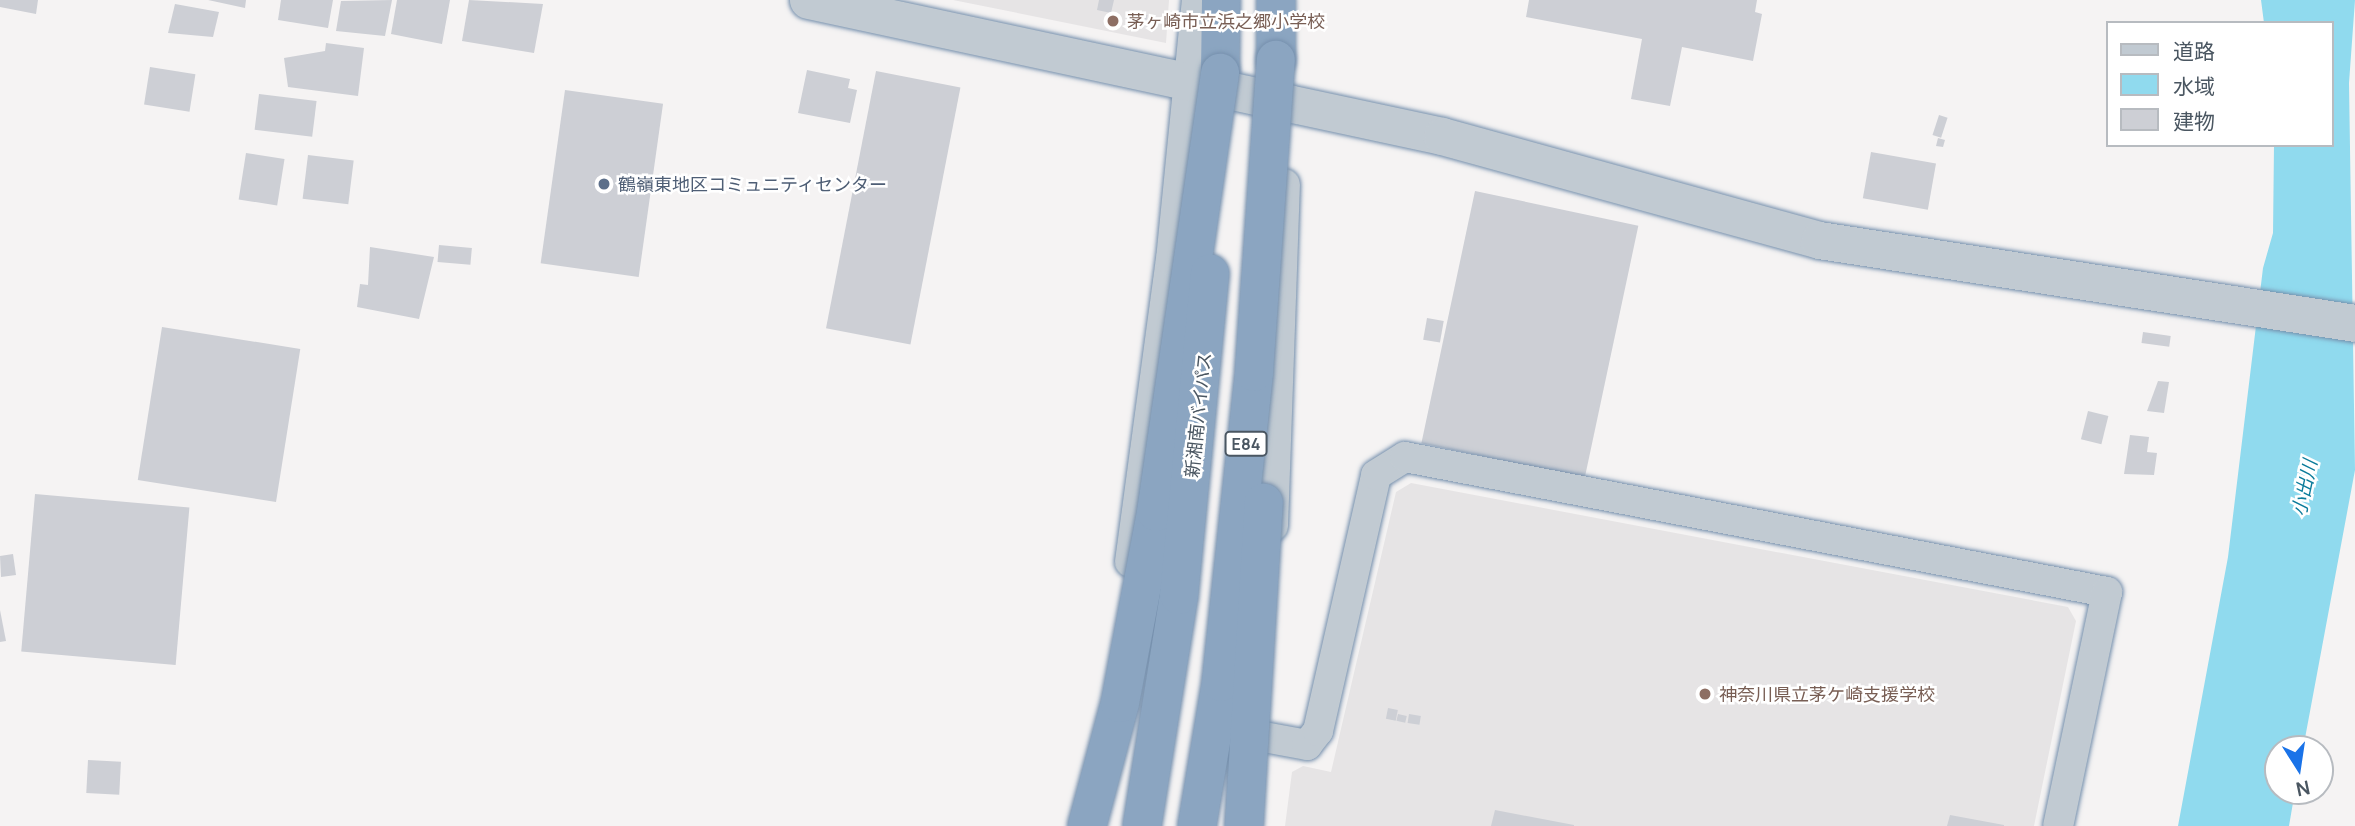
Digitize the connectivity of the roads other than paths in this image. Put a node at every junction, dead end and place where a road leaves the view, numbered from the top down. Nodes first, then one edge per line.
1 (808, 0) edge
2 (1197, 0) edge
3 (1221, 0) edge
4 (1276, 0) edge
5 (1289, 0) edge
6 (1276, 60) junction
7 (1206, 76) junction
8 (1288, 100) junction
9 (2355, 323) edge
10 (1264, 737) junction
11 (1076, 826) edge
12 (1087, 826) edge
13 (1142, 826) edge
14 (1197, 826) edge
15 (1247, 826) edge
16 (2058, 826) edge

1 - 7 street
2 - 7 street
3 - 7 highway, 新湘南バイパス
4 - 6 highway, E84
5 - 8 street
6 - 14 highway, E84, bridge
6 - 15 highway, E84, bridge
7 - 8 street
7 - 11 street
7 - 12 highway, bridge
7 - 13 highway, 新湘南バイパス, bridge
8 - 9 street
8 - 10 street
10 - 15 street
10 - 16 street

